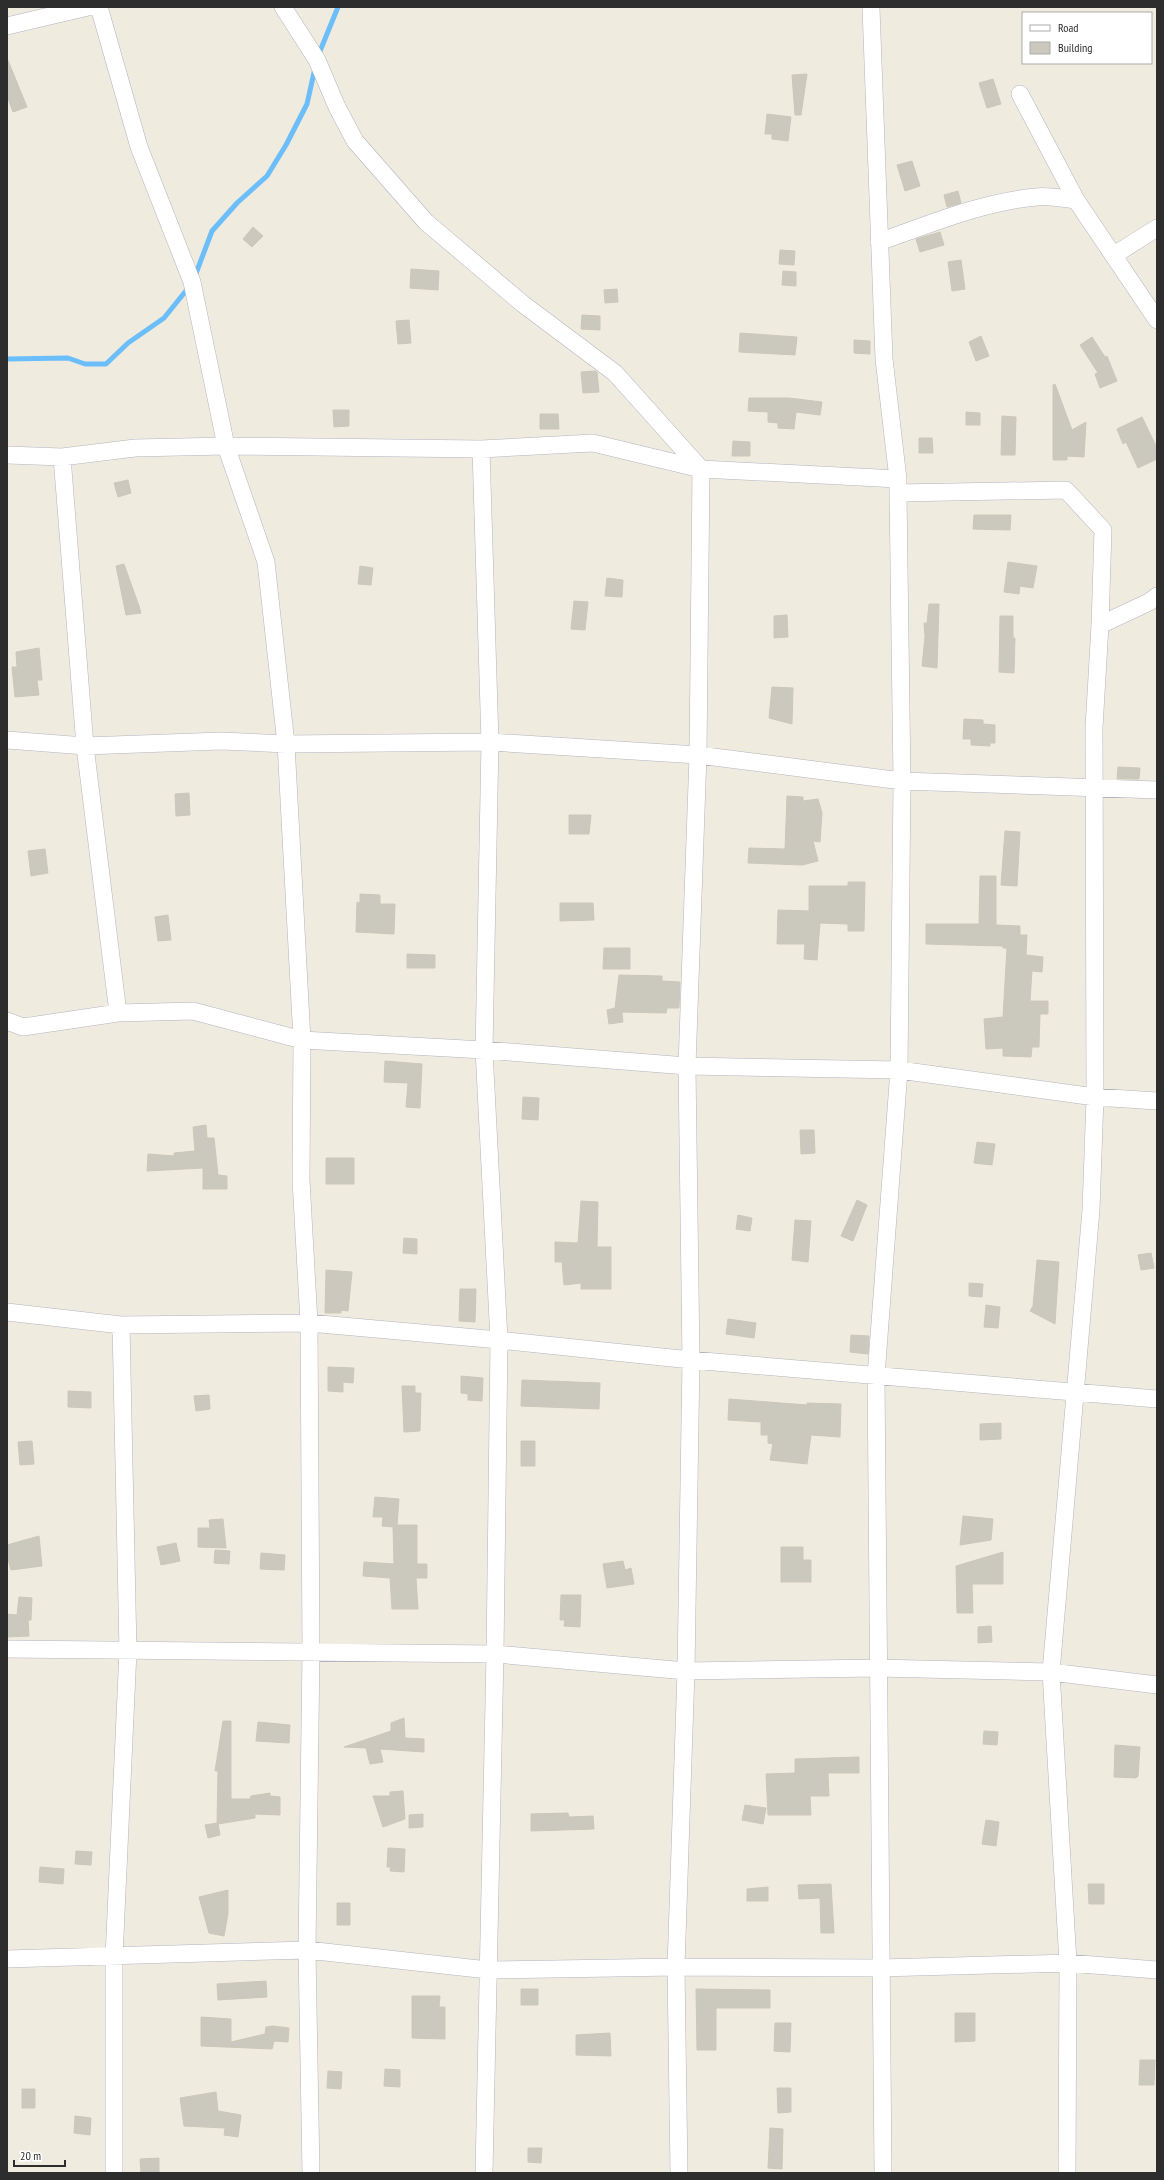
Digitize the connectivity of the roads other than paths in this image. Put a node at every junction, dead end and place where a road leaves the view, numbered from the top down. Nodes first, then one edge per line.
1 (88, 7) edge
2 (99, 7) edge
3 (283, 7) edge
4 (871, 8) dead end
5 (7, 26) edge
6 (1020, 94) dead end
7 (1076, 200) junction
8 (1157, 228) edge
9 (879, 242) junction
10 (1114, 254) junction
11 (1157, 320) edge
12 (226, 446) junction
13 (481, 449) junction
14 (7, 455) edge
15 (62, 458) junction
16 (701, 469) junction
17 (898, 486) junction
18 (1157, 596) edge
19 (1100, 625) junction
20 (7, 740) edge
21 (490, 742) junction
22 (286, 744) junction
23 (84, 746) junction
24 (698, 755) junction
25 (902, 781) junction
26 (1094, 788) junction
27 (1157, 790) edge
28 (118, 1013) junction
29 (7, 1021) edge
30 (302, 1040) junction
31 (484, 1050) junction
32 (686, 1066) junction
33 (899, 1070) junction
34 (1095, 1097) junction
35 (1157, 1101) edge
36 (7, 1312) edge
37 (309, 1323) junction
38 (121, 1325) junction
39 (499, 1340) junction
40 (691, 1360) junction
41 (876, 1376) junction
42 (1074, 1394) junction
43 (1157, 1399) edge
44 (7, 1649) edge
45 (310, 1650) junction
46 (128, 1651) junction
47 (495, 1654) junction
48 (877, 1668) junction
49 (686, 1671) junction
50 (1051, 1672) junction
51 (1157, 1685) edge
52 (307, 1950) junction
53 (114, 1957) junction
54 (7, 1959) edge
55 (1068, 1963) junction
56 (676, 1967) junction
57 (880, 1968) junction
58 (488, 1970) junction
59 (1157, 1970) edge
60 (114, 2173) edge
61 (311, 2173) edge
62 (484, 2173) edge
63 (679, 2173) edge
64 (883, 2173) edge
65 (1067, 2173) edge

1 - 5 street
2 - 12 street
3 - 16 street
4 - 9 street
6 - 7 street
7 - 9 street
7 - 10 street
8 - 10 street
9 - 17 street
10 - 11 street
12 - 13 street
12 - 15 street
12 - 22 street
13 - 16 street
13 - 21 street
14 - 15 street
15 - 23 street
16 - 17 street
16 - 24 street
17 - 19 street
17 - 25 street
18 - 19 street
19 - 26 street
20 - 23 street
21 - 22 street
21 - 24 street
21 - 31 street
22 - 23 street
22 - 30 street
23 - 28 street
24 - 25 street
24 - 32 street
25 - 26 street
25 - 33 street
26 - 27 street
26 - 34 street
28 - 29 street
28 - 30 street
30 - 31 street
30 - 37 street
31 - 32 street
31 - 39 street
32 - 33 street
32 - 40 street
33 - 34 street
33 - 41 street
34 - 35 street
34 - 42 street
36 - 38 street
37 - 38 street
37 - 39 street
37 - 45 street
38 - 46 street
39 - 40 street
39 - 47 street
40 - 41 street
40 - 49 street
41 - 42 street
41 - 48 street
42 - 43 street
42 - 50 street
44 - 46 street
45 - 46 street
45 - 47 street
45 - 52 street
46 - 53 street
47 - 49 street
47 - 58 street
48 - 49 street
48 - 50 street
48 - 57 street
49 - 56 street
50 - 51 street
50 - 55 street
52 - 53 street
52 - 58 street
52 - 61 street
53 - 54 street
53 - 60 street
55 - 57 street
55 - 59 street
55 - 65 street
56 - 57 street
56 - 58 street
56 - 63 street
57 - 64 street
58 - 62 street

